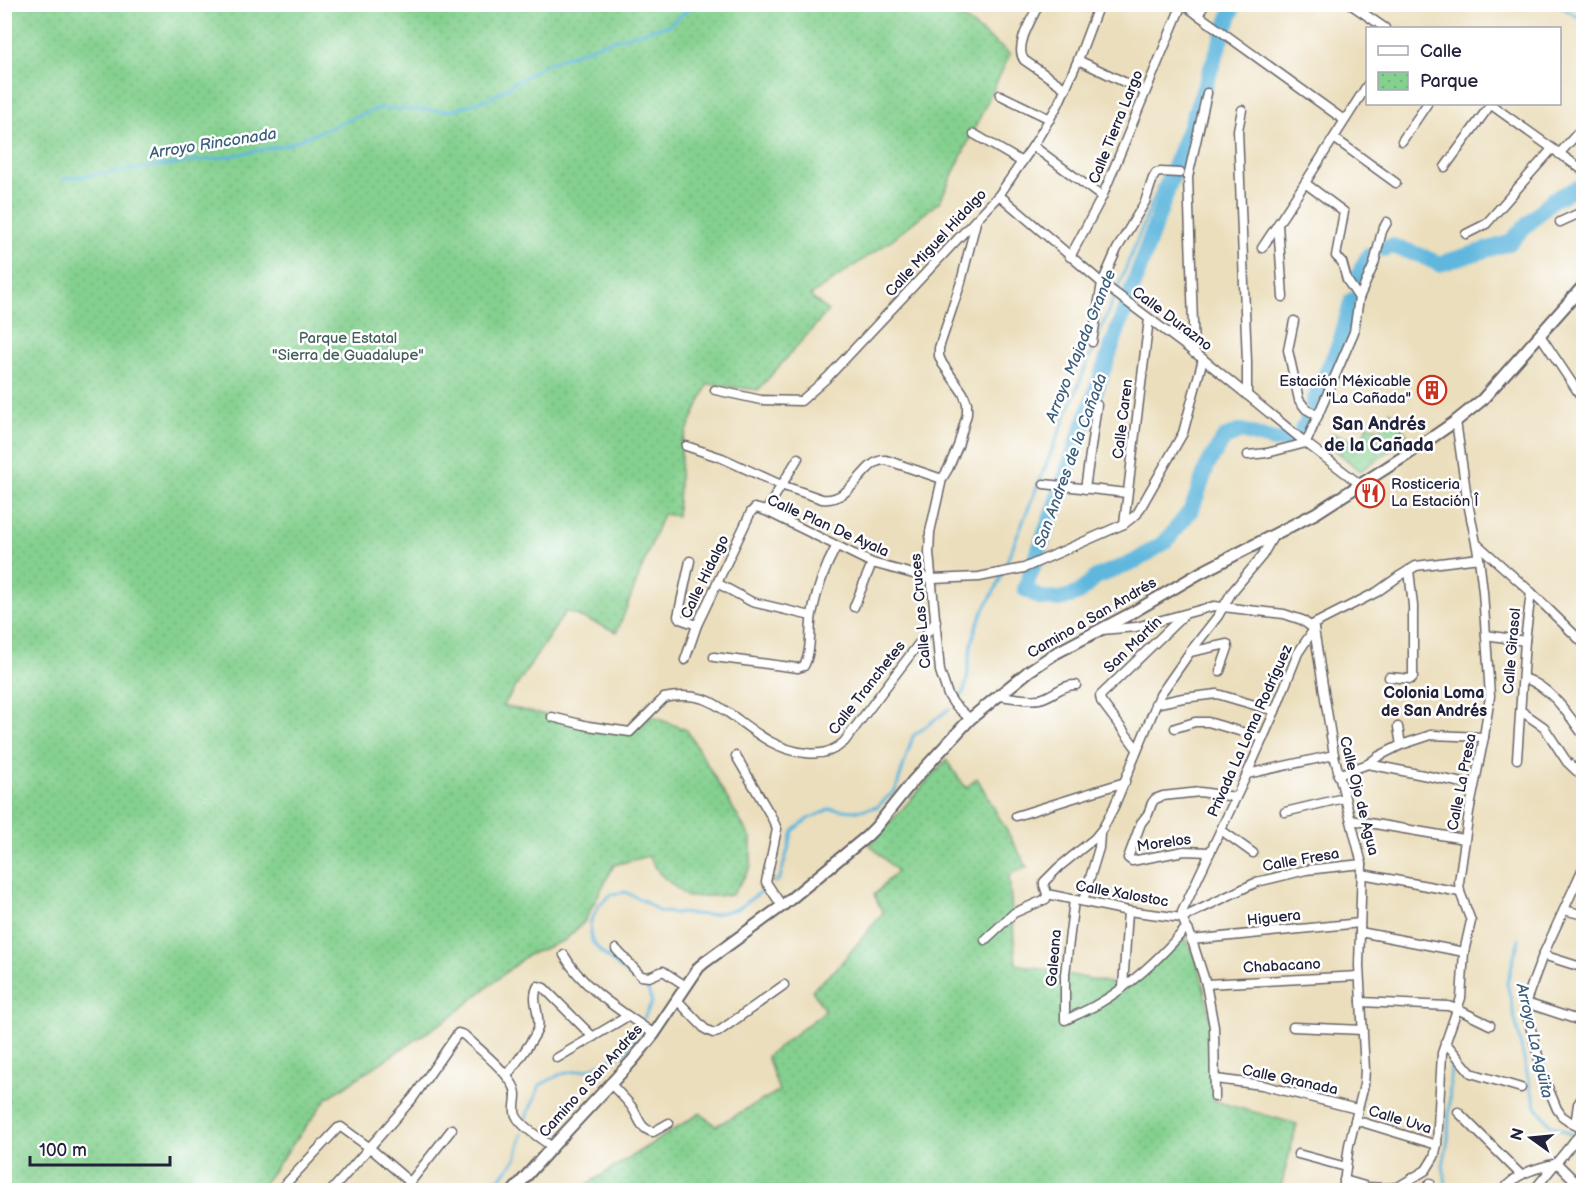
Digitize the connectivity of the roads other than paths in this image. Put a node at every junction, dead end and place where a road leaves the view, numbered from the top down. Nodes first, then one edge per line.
1 (1039, 4) edge
2 (1099, 4) edge
3 (1183, 4) edge
4 (1205, 4) edge
5 (1350, 4) edge
6 (1198, 15) junction
7 (1384, 27) edge
8 (1078, 60) junction
9 (1366, 87) edge
10 (1066, 88) junction
11 (1145, 92) junction
12 (1207, 93) dead end
13 (1000, 95) dead end
14 (1425, 105) edge
15 (1489, 105) edge
16 (1491, 105) edge
17 (1242, 110) dead end
18 (1050, 119) junction
19 (1344, 120) junction
20 (1584, 126) edge
21 (974, 134) dead end
22 (1334, 138) junction
23 (1402, 141) dead end
24 (1033, 146) junction
25 (1556, 152) junction
26 (1022, 162) junction
27 (1445, 167) dead end
28 (1584, 171) edge
29 (1180, 173) dead end
30 (1305, 183) junction
31 (1396, 183) dead end
32 (999, 195) junction
33 (1101, 197) junction
34 (1584, 211) edge
35 (976, 222) junction
36 (1387, 222) dead end
37 (1560, 222) dead end
38 (1278, 224) junction
39 (1466, 234) dead end
40 (1262, 248) dead end
41 (1070, 257) junction
42 (1102, 283) junction
43 (1584, 285) edge
44 (1283, 297) dead end
45 (1359, 298) junction
46 (1149, 319) junction
47 (1294, 321) dead end
48 (1540, 335) junction
49 (1092, 342) dead end
50 (1194, 353) junction
51 (1203, 359) junction
52 (715, 390) dead end
53 (1247, 395) junction
54 (1584, 401) edge
55 (1097, 405) dead end
56 (1318, 416) junction
57 (1456, 421) junction
58 (1306, 443) junction
59 (686, 446) dead end
60 (1248, 455) dead end
61 (798, 458) dead end
62 (942, 479) junction
63 (1044, 484) dead end
64 (781, 485) junction
65 (1362, 485) junction
66 (1085, 489) junction
67 (1127, 493) junction
68 (755, 508) joint
69 (766, 512) junction
70 (1124, 524) junction
71 (1274, 535) junction
72 (1476, 543) junction
73 (836, 547) junction
74 (1479, 558) junction
75 (690, 561) dead end
76 (872, 563) junction
77 (1409, 570) junction
78 (932, 579) junction
79 (717, 583) junction
80 (1531, 592) junction
81 (854, 607) dead end
82 (1223, 607) junction
83 (1186, 613) junction
84 (812, 616) junction
85 (936, 621) junction
86 (697, 625) junction
87 (1314, 629) junction
88 (1099, 631) junction
89 (1486, 635) junction
90 (1525, 641) junction
91 (1584, 644) edge
92 (1190, 652) junction
93 (714, 657) dead end
94 (685, 660) dead end
95 (1220, 671) dead end
96 (1389, 676) dead end
97 (1524, 678) junction
98 (1076, 684) dead end
99 (999, 696) junction
100 (1155, 704) junction
101 (1275, 711) junction
102 (1521, 711) junction
103 (552, 717) dead end
104 (970, 719) junction
105 (1398, 727) dead end
106 (1175, 728) dead end
107 (1584, 736) edge
108 (1263, 738) junction
109 (1484, 738) junction
110 (1401, 745) junction
111 (1137, 749) junction
112 (1334, 755) junction
113 (736, 756) dead end
114 (1517, 759) dead end
115 (1368, 764) junction
116 (1247, 774) junction
117 (1338, 774) junction
118 (1584, 778) edge
119 (1125, 782) junction
120 (1473, 786) junction
121 (1236, 797) junction
122 (1344, 798) junction
123 (1285, 812) dead end
124 (1016, 816) dead end
125 (1351, 820) junction
126 (1221, 830) junction
127 (1100, 834) junction
128 (1464, 839) junction
129 (1210, 852) junction
130 (1253, 853) dead end
131 (1362, 864) junction
132 (1584, 866) edge
133 (1362, 874) junction
134 (1460, 892) junction
135 (1047, 894) junction
136 (1078, 900) junction
137 (782, 906) junction
138 (1564, 910) junction
139 (1128, 911) junction
140 (1584, 915) edge
141 (1182, 918) junction
142 (1360, 927) junction
143 (1186, 928) junction
144 (984, 939) dead end
145 (1191, 940) junction
146 (616, 949) dead end
147 (1464, 952) junction
148 (564, 955) dead end
149 (1543, 955) junction
150 (1584, 968) edge
151 (1359, 976) junction
152 (1206, 984) junction
153 (784, 985) dead end
154 (686, 986) junction
155 (1123, 987) junction
156 (677, 1000) junction
157 (1361, 1002) junction
158 (1526, 1003) junction
159 (1457, 1009) junction
160 (628, 1016) junction
161 (1584, 1022) edge
162 (1490, 1024) dead end
163 (1293, 1027) dead end
164 (1363, 1030) junction
165 (654, 1034) junction
166 (593, 1037) junction
167 (1445, 1042) junction
168 (557, 1058) dead end
169 (507, 1076) junction
170 (1216, 1079) junction
171 (610, 1083) junction
172 (1521, 1088) dead end
173 (1584, 1095) edge
174 (1215, 1097) dead end
175 (1357, 1109) junction
176 (1458, 1112) dead end
177 (1355, 1120) junction
178 (669, 1123) dead end
179 (1581, 1127) edge
180 (452, 1129) dead end
181 (1574, 1141) junction
182 (1437, 1145) junction
183 (552, 1147) junction
184 (1584, 1147) edge
185 (370, 1148) junction
186 (1298, 1154) dead end
187 (1557, 1163) junction
188 (1346, 1167) junction
189 (1521, 1174) junction
190 (1344, 1180) junction
191 (411, 1183) junction
192 (1535, 1190) edge
193 (1584, 1190) edge
194 (280, 1191) edge
195 (332, 1191) edge
196 (404, 1191) edge
197 (514, 1191) edge
198 (1343, 1191) edge
199 (1503, 1191) edge

1 - 10 street
2 - 8 street, Calle Miguel Hidalgo
3 - 6 street
3 - 11 street, Calle Tierra Largo
4 - 6 street
5 - 7 street
6 - 19 street
8 - 10 street, Calle Miguel Hidalgo
8 - 11 street
9 - 19 street
10 - 18 street, Calle Miguel Hidalgo
11 - 33 street, Calle Tierra Largo
12 - 50 street
13 - 18 street
14 - 23 street
15 - 27 street
16 - 25 street
17 - 53 street
18 - 24 street, Calle Miguel Hidalgo
19 - 22 street
20 - 25 street
21 - 26 street
22 - 30 street
22 - 31 street
24 - 26 street, Calle Miguel Hidalgo
24 - 33 street
25 - 28 street
25 - 39 street
26 - 32 street, Calle Miguel Hidalgo
29 - 42 street
30 - 38 street
30 - 45 street
32 - 35 street, Calle Miguel Hidalgo
32 - 41 street, Calle Durazno
33 - 41 street, Calle Tierra Largo
34 - 37 street
35 - 52 street, Calle Miguel Hidalgo
35 - 62 street, Calle Las Cruces
36 - 45 street
38 - 40 street
38 - 44 street
41 - 42 street, Calle Durazno
42 - 46 street, Calle Durazno
42 - 49 street
43 - 48 street, Camino a San Andrés
45 - 56 street
46 - 50 street, Calle Durazno
46 - 67 street, Calle Caren
47 - 56 street
48 - 54 street
48 - 57 street, Camino a San Andrés
50 - 51 street, Calle Durazno
51 - 53 street, Calle Durazno
51 - 70 street, Calle Plan De Ayala
53 - 58 street, Calle Durazno
55 - 66 street
56 - 58 street
57 - 65 street, Camino a San Andrés
57 - 72 street, Calle La Presa
58 - 60 street
58 - 65 street, Calle Durazno
59 - 64 street
61 - 64 street
62 - 64 street
62 - 78 street, Calle Las Cruces
63 - 66 street
64 - 69 street
65 - 71 street, Camino a San Andrés
66 - 67 street
67 - 70 street, Calle Caren
68 - 69 street, Calle Plan De Ayala
68 - 79 street, Calle Hidalgo
69 - 73 street, Calle Plan De Ayala
70 - 78 street, Calle Plan De Ayala
71 - 82 street
71 - 88 street, Camino a San Andrés
72 - 74 street, Calle La Presa
72 - 80 street
73 - 76 street, Calle Plan De Ayala
73 - 84 street
74 - 77 street, Privada La Loma Rodríguez
74 - 89 street, Calle La Presa
75 - 86 street
76 - 78 street, Calle Plan De Ayala
76 - 81 street
77 - 87 street, Privada La Loma Rodríguez
77 - 96 street
78 - 85 street, Calle Las Cruces
79 - 84 street
79 - 86 street, Calle Hidalgo
80 - 90 street, Calle Girasol
80 - 91 street
82 - 83 street
82 - 87 street
82 - 92 street
83 - 88 street
83 - 111 street, San Martín
84 - 93 street
85 - 103 street, Calle Tranchetes
85 - 104 street, Calle Las Cruces
86 - 94 street, Calle Hidalgo
87 - 101 street, Privada La Loma Rodríguez
87 - 112 street, Calle Ojo de Agua
88 - 99 street, Camino a San Andrés
89 - 90 street
89 - 109 street, Calle La Presa
90 - 97 street, Calle Girasol
92 - 95 street
92 - 100 street
97 - 102 street, Calle Girasol
97 - 107 street
98 - 99 street
99 - 104 street, Camino a San Andrés
100 - 101 street
100 - 111 street
101 - 108 street, Privada La Loma Rodríguez
102 - 114 street, Calle Girasol
102 - 118 street, Calle Girasol
104 - 137 street, Camino a San Andrés
105 - 110 street
106 - 108 street
108 - 116 street, Privada La Loma Rodríguez
109 - 110 street
109 - 120 street, Calle La Presa
110 - 115 street
111 - 119 street
112 - 116 street
112 - 117 street, Calle Ojo de Agua
113 - 137 street
115 - 117 street
115 - 120 street
116 - 121 street, Privada La Loma Rodríguez
117 - 122 street, Calle Ojo de Agua
119 - 124 street
119 - 127 street
120 - 128 street, Calle La Presa
121 - 126 street, Privada La Loma Rodríguez
121 - 129 street, Morelos
122 - 123 street
122 - 125 street, Calle Ojo de Agua
125 - 128 street
125 - 131 street, Calle Ojo de Agua
126 - 129 street, Privada La Loma Rodríguez
126 - 130 street
127 - 135 street
127 - 136 street, Galeana
128 - 134 street, Calle La Presa
129 - 141 street, Privada La Loma Rodríguez
131 - 133 street, Calle Ojo de Agua
131 - 141 street, Calle Fresa
132 - 138 street
133 - 134 street
133 - 142 street, Calle Ojo de Agua
134 - 147 street, Calle La Presa
135 - 136 street, Calle Xalostoc
135 - 144 street
136 - 139 street, Calle Xalostoc
136 - 155 street, Galeana
137 - 154 street, Camino a San Andrés
138 - 140 street
138 - 149 street
139 - 141 street, Calle Xalostoc
139 - 155 street
141 - 143 street, Calle Xalostoc
142 - 145 street, Higuera
142 - 147 street, Higuera
142 - 151 street, Calle Ojo de Agua
143 - 145 street, Calle Xalostoc
143 - 155 street
145 - 152 street, Calle Xalostoc
146 - 154 street
147 - 159 street, Calle La Presa
148 - 160 street
149 - 150 street
149 - 158 street
151 - 152 street, Chabacano
151 - 157 street, Calle Ojo de Agua
152 - 170 street, Calle Xalostoc
153 - 156 street
154 - 156 street, Camino a San Andrés
156 - 165 street, Camino a San Andrés
157 - 159 street
157 - 164 street, Calle Ojo de Agua
158 - 161 street
158 - 179 street
159 - 162 street
159 - 167 street, Calle La Presa
160 - 165 street
160 - 166 street
163 - 164 street
164 - 175 street, Calle Ojo de Agua
165 - 171 street, Camino a San Andrés
166 - 168 street
166 - 169 street
167 - 172 street
167 - 182 street, Calle La Presa
169 - 183 street
169 - 185 street
170 - 174 street, Calle Xalostoc
170 - 175 street, Calle Granada
171 - 178 street
171 - 183 street, Camino a San Andrés
173 - 179 street
175 - 177 street, Calle Ojo de Agua
176 - 189 street
177 - 182 street, Calle Uva
177 - 188 street, Calle Ojo de Agua
179 - 181 street
180 - 191 street
181 - 184 street
181 - 187 street
182 - 190 street
183 - 197 street, Camino a San Andrés
185 - 191 street
185 - 194 street
185 - 195 street
186 - 188 street
187 - 189 street
187 - 192 street
187 - 193 street
188 - 190 street, Calle Ojo de Agua
189 - 199 street
190 - 198 street, Calle Ojo de Agua
191 - 196 street

